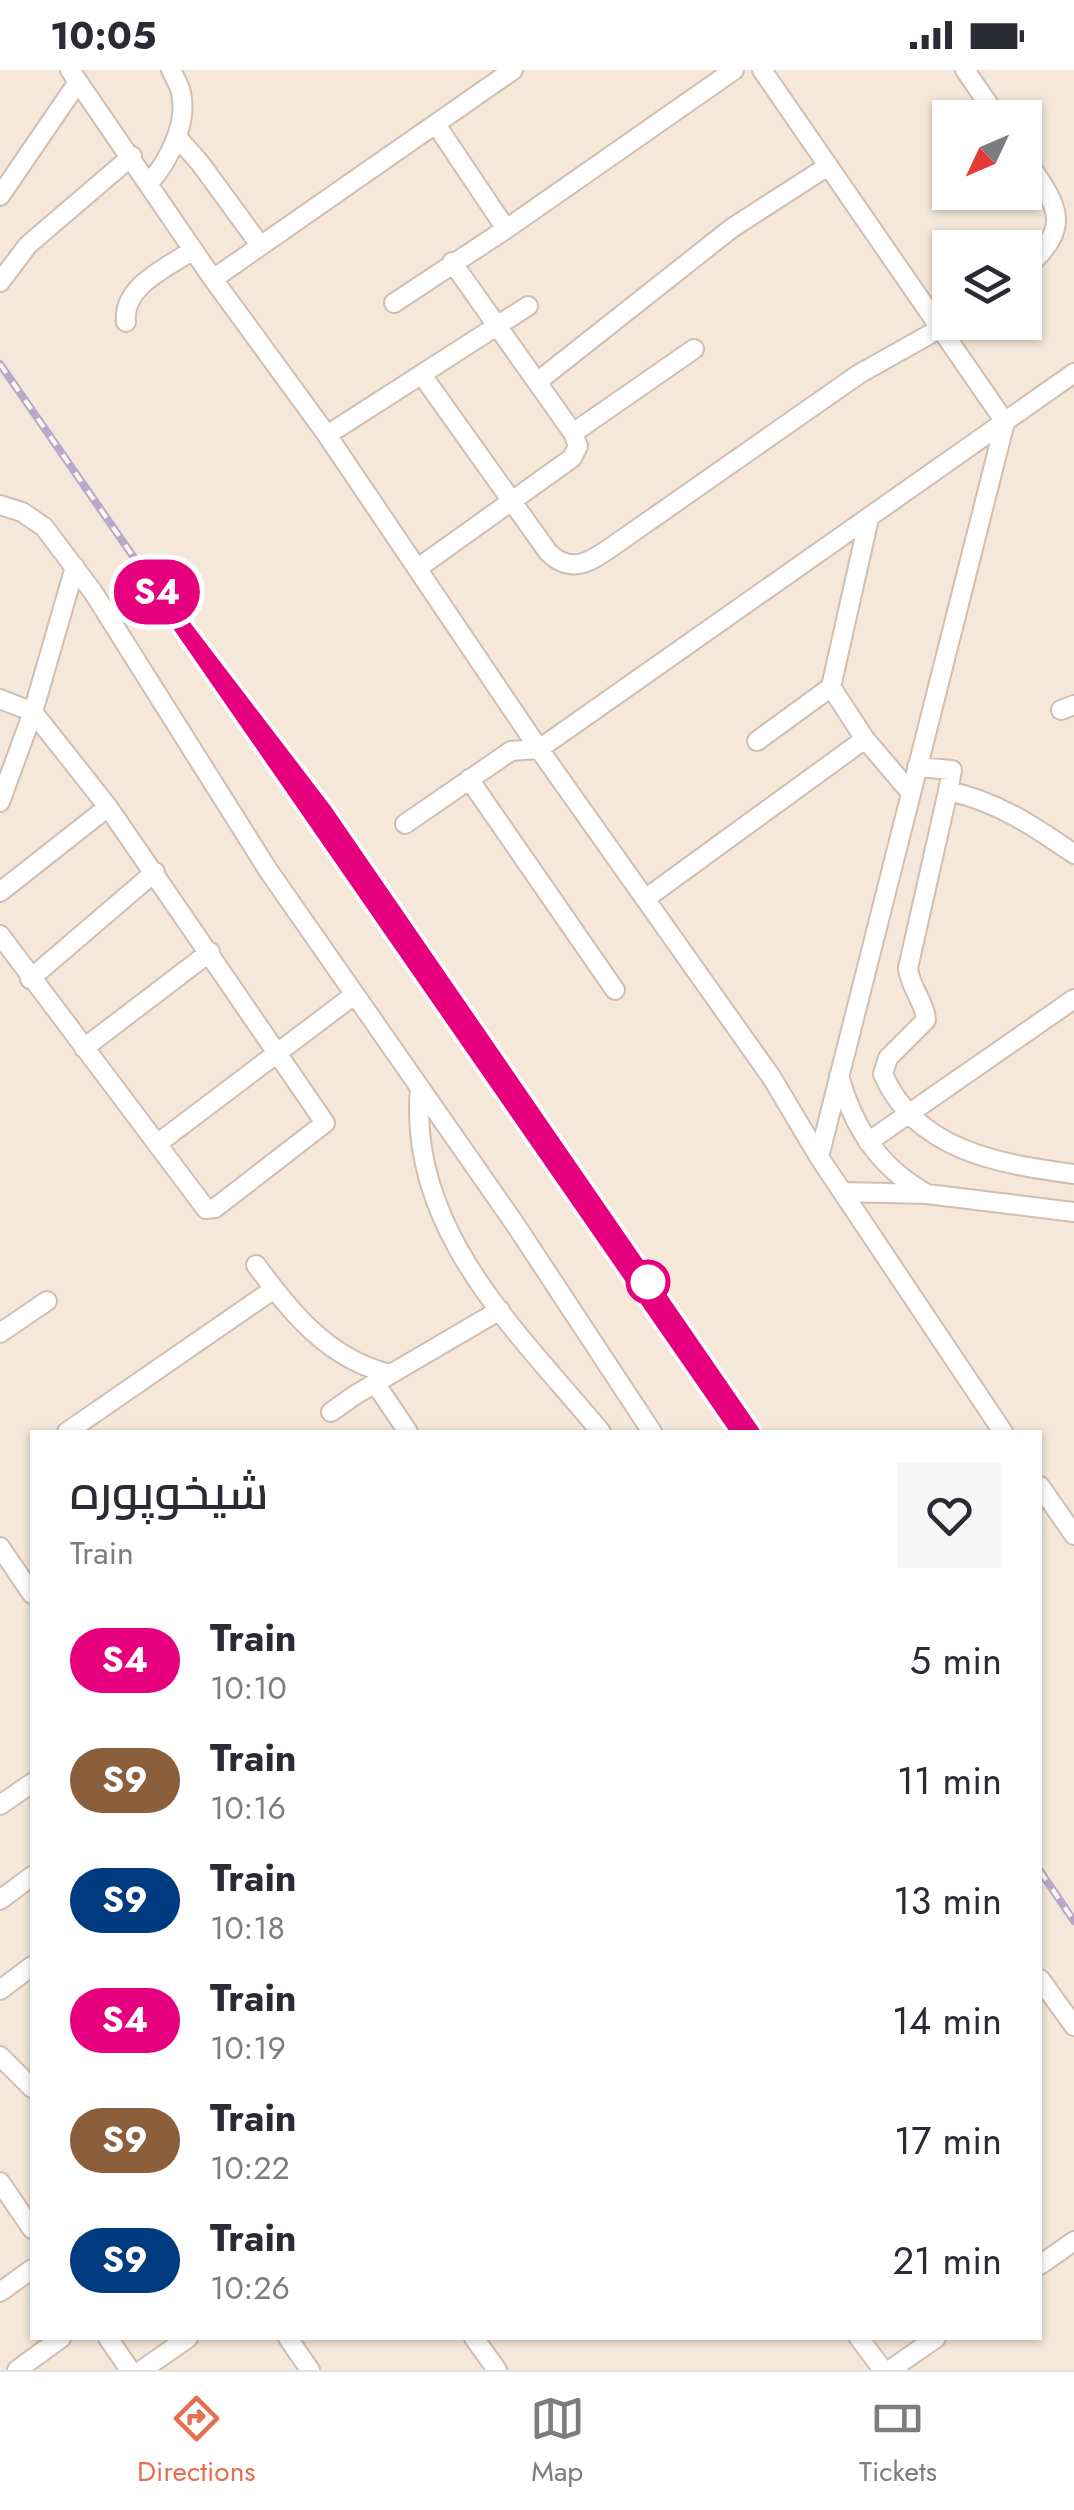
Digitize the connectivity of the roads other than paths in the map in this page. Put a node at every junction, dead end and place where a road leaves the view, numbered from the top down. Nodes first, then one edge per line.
1 (171, 70) edge
2 (513, 70) edge
3 (734, 70) edge
4 (762, 70) edge
5 (966, 70) edge
6 (74, 76) edge
7 (986, 100) edge
8 (437, 126) junction
9 (177, 137) junction
10 (132, 156) junction
11 (828, 166) junction
12 (149, 182) junction
13 (1042, 183) edge
14 (0, 196) edge
15 (506, 229) junction
16 (260, 245) junction
17 (194, 250) junction
18 (1042, 253) edge
19 (452, 262) junction
20 (213, 279) junction
21 (0, 282) edge
22 (394, 303) dead end
23 (528, 306) dead end
24 (932, 308) edge
25 (126, 322) dead end
26 (496, 326) junction
27 (932, 333) edge
28 (954, 340) edge
29 (694, 349) dead end
30 (1074, 373) edge
31 (422, 375) junction
32 (537, 382) junction
33 (1005, 422) junction
34 (573, 432) junction
35 (327, 435) junction
36 (513, 500) junction
37 (0, 505) edge
38 (868, 518) junction
39 (74, 567) junction
40 (418, 568) junction
41 (832, 687) junction
42 (0, 699) edge
43 (33, 712) junction
44 (865, 740) junction
45 (757, 741) dead end
46 (539, 749) junction
47 (917, 767) junction
48 (470, 780) junction
49 (948, 791) junction
50 (911, 792) junction
51 (0, 802) edge
52 (108, 807) junction
53 (404, 824) dead end
54 (1074, 854) edge
55 (155, 872) junction
56 (0, 892) edge
57 (645, 899) junction
58 (0, 935) edge
59 (210, 952) junction
60 (30, 979) junction
61 (616, 990) dead end
62 (354, 995) junction
63 (1074, 999) edge
64 (84, 1048) junction
65 (277, 1052) junction
66 (839, 1075) junction
67 (420, 1088) junction
68 (910, 1113) junction
69 (868, 1142) junction
70 (157, 1144) junction
71 (819, 1156) junction
72 (1074, 1174) edge
73 (844, 1192) junction
74 (927, 1194) junction
75 (1074, 1212) edge
76 (256, 1265) dead end
77 (274, 1289) junction
78 (47, 1301) dead end
79 (500, 1310) junction
80 (0, 1334) edge
81 (382, 1378) junction
82 (331, 1412) dead end
83 (70, 1430) edge
84 (407, 1430) edge
85 (598, 1430) edge
86 (651, 1430) edge
87 (1002, 1430) edge
88 (1042, 1489) edge
89 (1074, 1535) edge
90 (0, 1547) edge
91 (30, 1591) edge
92 (30, 1784) edge
93 (0, 1806) edge
94 (30, 1878) edge
95 (0, 1900) edge
96 (30, 1968) edge
97 (1042, 1982) edge
98 (0, 1990) edge
99 (1074, 2026) edge
100 (4, 2067) edge
101 (30, 2086) edge
102 (0, 2182) edge
103 (30, 2226) edge
104 (1074, 2241) edge
105 (1042, 2264) edge
106 (30, 2270) edge
107 (0, 2292) edge
108 (58, 2340) edge
109 (109, 2340) edge
110 (185, 2340) edge
111 (289, 2340) edge
112 (475, 2340) edge
113 (862, 2340) edge
114 (933, 2340) edge
115 (16, 2370) edge
116 (130, 2370) edge
117 (142, 2370) edge
118 (310, 2370) edge
119 (497, 2370) edge
120 (886, 2370) edge

1 - 9 street
2 - 8 street
3 - 15 street
4 - 11 street
5 - 7 street
6 - 10 street
6 - 14 street
8 - 15 street
8 - 16 street
9 - 12 street
9 - 16 street
10 - 12 street
10 - 21 street
11 - 24 street
11 - 32 street
12 - 17 street
13 - 18 street
15 - 19 street
16 - 20 street
17 - 20 street
17 - 25 street
19 - 22 street
19 - 26 street
20 - 35 street
23 - 26 street
26 - 31 street
26 - 32 street
27 - 36 street
28 - 33 street
29 - 34 street
30 - 33 street
31 - 35 street
31 - 36 street
32 - 34 street
33 - 38 street
33 - 47 street
34 - 36 street
35 - 40 street
36 - 40 street
37 - 39 street
38 - 41 street
38 - 46 street
39 - 43 street
39 - 62 street
40 - 46 street
41 - 44 street
41 - 45 street
42 - 43 street
43 - 51 street
43 - 52 street
44 - 50 street
44 - 57 street
46 - 48 street
46 - 57 street
47 - 49 street
47 - 50 street
48 - 53 street
48 - 61 street
49 - 54 street
49 - 68 street
50 - 66 street
52 - 55 street
52 - 56 street
55 - 59 street
55 - 60 street
57 - 71 street
58 - 60 street
59 - 64 street
59 - 65 street
60 - 64 street
62 - 65 street
62 - 67 street
63 - 68 street
64 - 70 street
65 - 70 street
65 - 70 street
66 - 69 street
66 - 71 street
67 - 79 street
67 - 86 street
68 - 69 street
68 - 72 street
69 - 74 street
71 - 73 street
73 - 74 street
73 - 87 street
74 - 75 street
76 - 77 street
77 - 81 street
77 - 83 street
78 - 80 street
79 - 81 street
79 - 85 street
81 - 82 street
81 - 84 street
88 - 89 street
90 - 91 street
92 - 93 street
94 - 95 street
96 - 98 street
97 - 99 street
100 - 101 street
102 - 103 street
104 - 105 street
106 - 107 street
108 - 115 street
109 - 116 street
110 - 117 street
111 - 118 street
112 - 119 street
113 - 120 street
114 - 120 street

